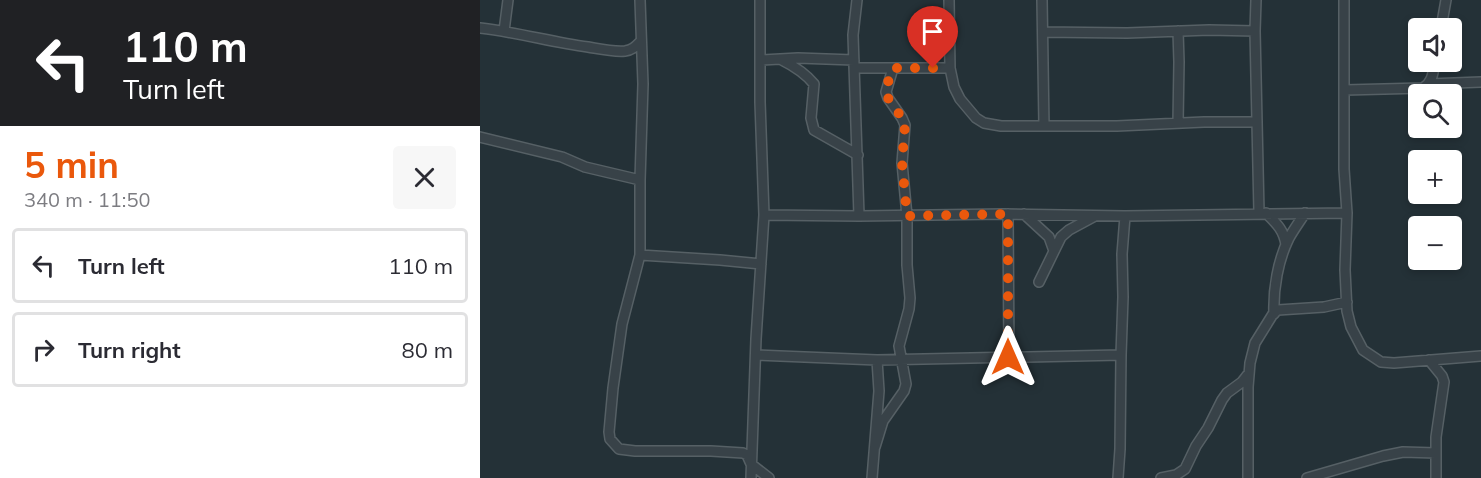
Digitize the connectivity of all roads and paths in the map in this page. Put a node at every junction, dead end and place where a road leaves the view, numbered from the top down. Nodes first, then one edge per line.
1 (508, 0) edge
2 (640, 0) edge
3 (760, 0) edge
4 (857, 0) edge
5 (949, 0) edge
6 (1042, 0) edge
7 (1256, 0) edge
8 (1344, 0) edge
9 (1446, 0) edge
10 (1443, 18) edge
11 (480, 28) edge
12 (504, 31) junction
13 (1178, 31) junction
14 (1255, 31) junction
15 (1043, 32) junction
16 (641, 41) junction
17 (780, 59) junction
18 (761, 60) junction
19 (855, 64) junction
20 (893, 68) junction
21 (950, 68) junction
22 (1433, 72) edge
23 (1481, 82) edge
24 (1428, 84) joint
25 (1408, 88) edge
26 (1345, 90) junction
27 (1257, 122) junction
28 (1178, 123) junction
29 (1044, 126) junction
30 (480, 137) edge
31 (858, 155) junction
32 (640, 180) junction
33 (1263, 213) junction
34 (1305, 213) junction
35 (1347, 213) junction
36 (1008, 214) junction
37 (1024, 214) junction
38 (764, 215) junction
39 (1097, 215) junction
40 (860, 216) junction
41 (907, 216) junction
42 (1125, 216) junction
43 (1286, 245) junction
44 (1054, 251) junction
45 (640, 255) junction
46 (761, 264) junction
47 (1039, 282) dead end
48 (1347, 302) junction
49 (1274, 314) junction
50 (756, 355) junction
51 (1121, 355) junction
52 (1481, 356) edge
53 (1008, 357) junction
54 (901, 359) junction
55 (877, 360) junction
56 (1429, 360) junction
57 (1249, 373) junction
58 (875, 447) junction
59 (1436, 453) junction
60 (751, 464) junction
61 (751, 478) edge
62 (769, 478) edge
63 (872, 478) edge
64 (1118, 478) edge
65 (1161, 478) edge
66 (1248, 478) edge
67 (1307, 478) edge
68 (1436, 478) edge

1 - 12 street
2 - 16 street
3 - 18 street
4 - 19 street
5 - 21 street
6 - 15 street
7 - 14 street
8 - 26 street
9 - 10 street
11 - 12 street
12 - 16 street
13 - 14 street
13 - 15 street
13 - 28 street
14 - 27 street
15 - 29 street
16 - 32 street
17 - 18 street
17 - 19 street
17 - 31 street
18 - 38 street
19 - 20 street
19 - 31 street
20 - 21 street
20 - 41 street
21 - 29 street
22 - 24 street
23 - 24 street
25 - 26 street
26 - 35 street
27 - 28 street
27 - 33 street
28 - 29 street
30 - 32 street
31 - 40 street
32 - 45 street
33 - 34 street
33 - 42 street
33 - 43 street
34 - 35 street
34 - 43 street
35 - 48 street
36 - 37 street
36 - 41 street
36 - 53 street
37 - 39 street
37 - 44 street
38 - 40 street
38 - 46 street
39 - 42 street
39 - 44 street
40 - 41 street
41 - 54 street
42 - 51 street
43 - 49 street
44 - 47 street
45 - 46 street
45 - 60 street
46 - 50 street
48 - 49 street
48 - 56 street
49 - 57 street
50 - 55 street
50 - 60 street
51 - 53 street
51 - 64 street
52 - 56 street
53 - 54 street
54 - 55 street
54 - 58 street
55 - 58 street
56 - 59 street
57 - 65 street
57 - 66 street
58 - 63 street
59 - 67 street
59 - 68 street
60 - 61 street
60 - 62 street

